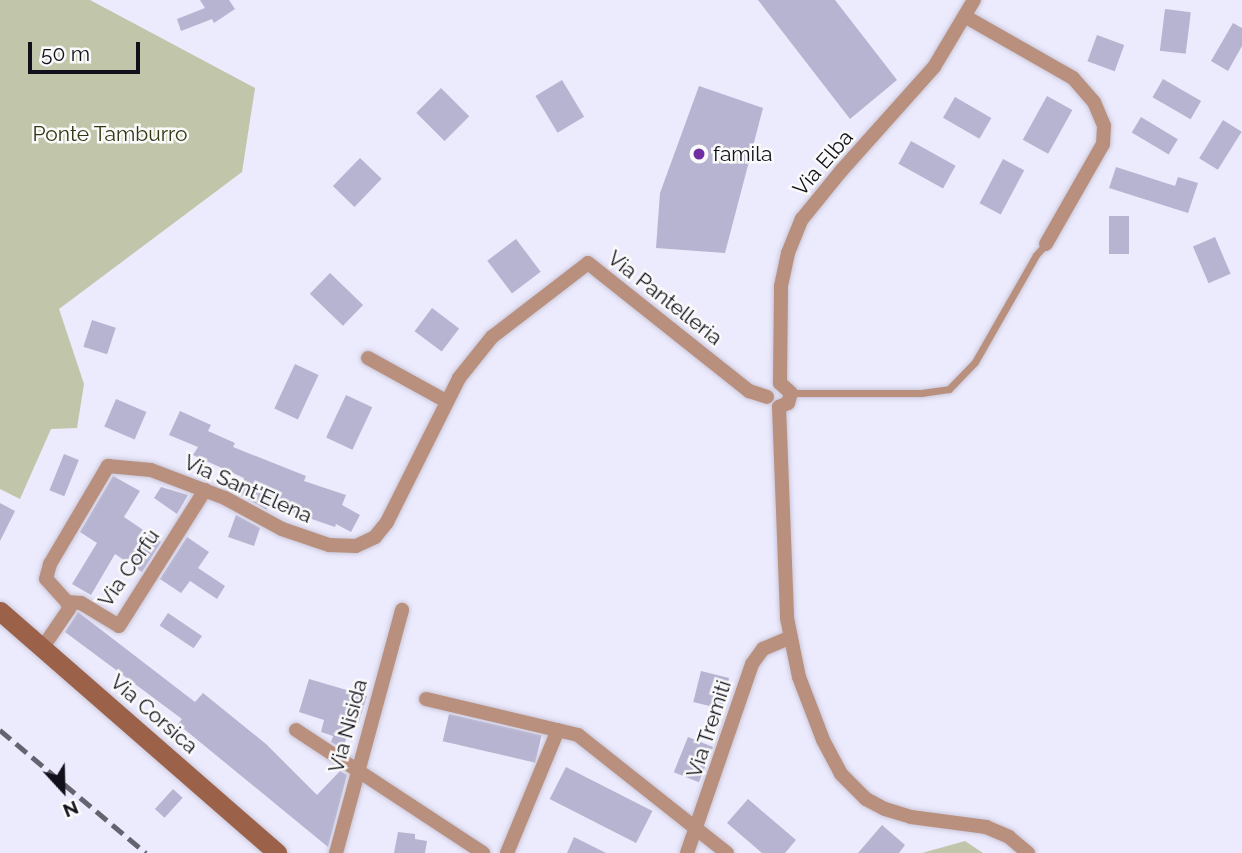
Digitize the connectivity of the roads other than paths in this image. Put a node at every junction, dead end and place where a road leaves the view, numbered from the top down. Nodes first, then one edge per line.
1 (974, 0) edge
2 (966, 17) junction
3 (1046, 244) joint
4 (368, 358) dead end
5 (786, 388) junction
6 (446, 401) junction
7 (773, 402) junction
8 (205, 490) junction
9 (375, 537) joint
10 (67, 602) junction
11 (402, 610) dead end
12 (4, 615) edge
13 (791, 637) junction
14 (43, 647) junction
15 (426, 699) dead end
16 (296, 730) dead end
17 (558, 730) junction
18 (357, 770) junction
19 (697, 828) junction
20 (277, 853) edge
21 (336, 853) edge
22 (483, 853) edge
23 (507, 853) edge
24 (687, 853) edge
25 (727, 853) edge
26 (1028, 853) edge

1 - 2 street, Via Elba
2 - 3 street
2 - 5 street, Via Elba
3 - 5 lane
4 - 6 street
5 - 7 street
5 - 7 street
6 - 7 street, Via Pantelleria
6 - 9 street, Via Pantelleria
7 - 13 street
8 - 9 street, Via Sant'Elena
8 - 10 street, Via Corfù
8 - 10 street, Via Sant'Elena
10 - 14 street
11 - 18 street, Via Nisida
12 - 14 main road, Via Corsica
13 - 19 street, Via Tremiti
13 - 26 street
14 - 20 main road, Via Corsica
15 - 17 street
16 - 18 street
17 - 19 street
17 - 23 street
18 - 21 street, Via Nisida
18 - 22 street
19 - 24 street, Via Tremiti
19 - 25 street

